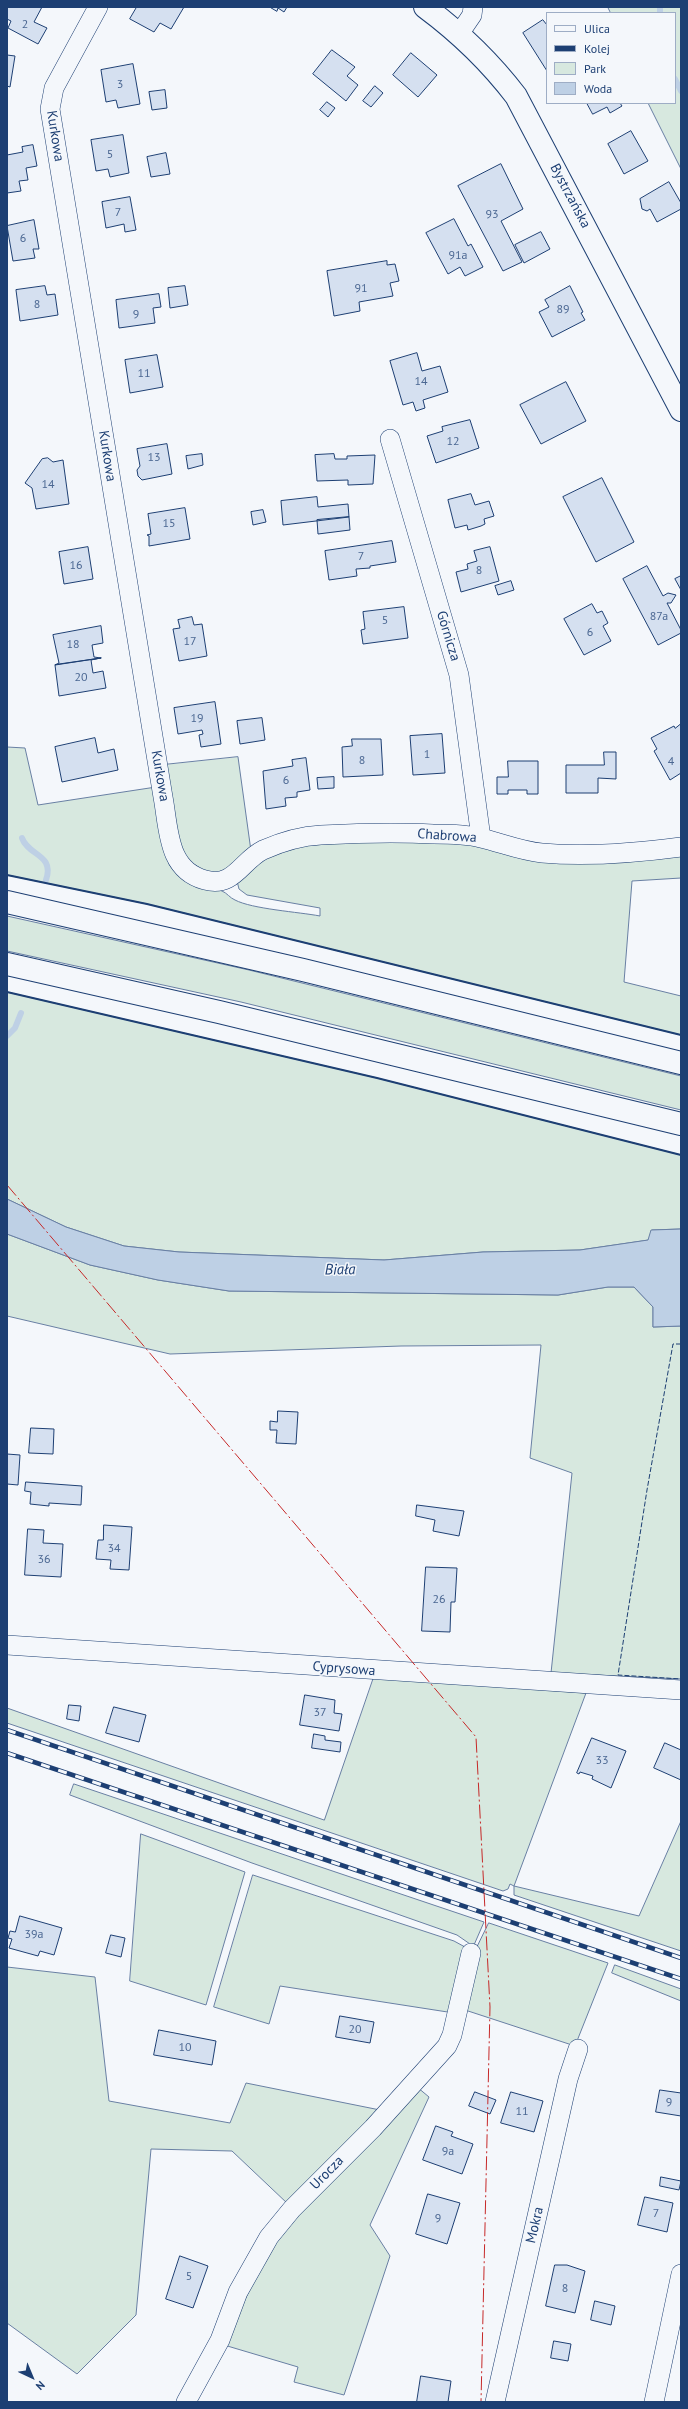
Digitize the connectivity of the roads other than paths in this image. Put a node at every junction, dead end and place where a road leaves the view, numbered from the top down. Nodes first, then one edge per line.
1 (98, 7) edge
2 (425, 7) edge
3 (473, 7) edge
4 (459, 34) junction
5 (681, 410) edge
6 (390, 439) dead end
7 (481, 838) junction
8 (681, 847) edge
9 (224, 881) joint
10 (7, 902) edge
11 (7, 964) edge
12 (681, 1063) edge
13 (681, 1124) edge
14 (7, 1645) edge
15 (681, 1690) edge
16 (471, 1953) dead end
17 (578, 2049) dead end
18 (681, 2274) edge
19 (186, 2402) edge
20 (495, 2402) edge
21 (654, 2402) edge

1 - 9 street, Kurkowa
2 - 4 main road, Bystrzańska
3 - 4 street
4 - 5 main road, Bystrzańska
6 - 7 street, Górnicza
7 - 8 street, Chabrowa
7 - 9 street, Chabrowa
10 - 12 main road
11 - 13 main road
14 - 15 street, Cyprysowa
16 - 19 street, Urocza
17 - 20 street, Mokra
18 - 21 street

